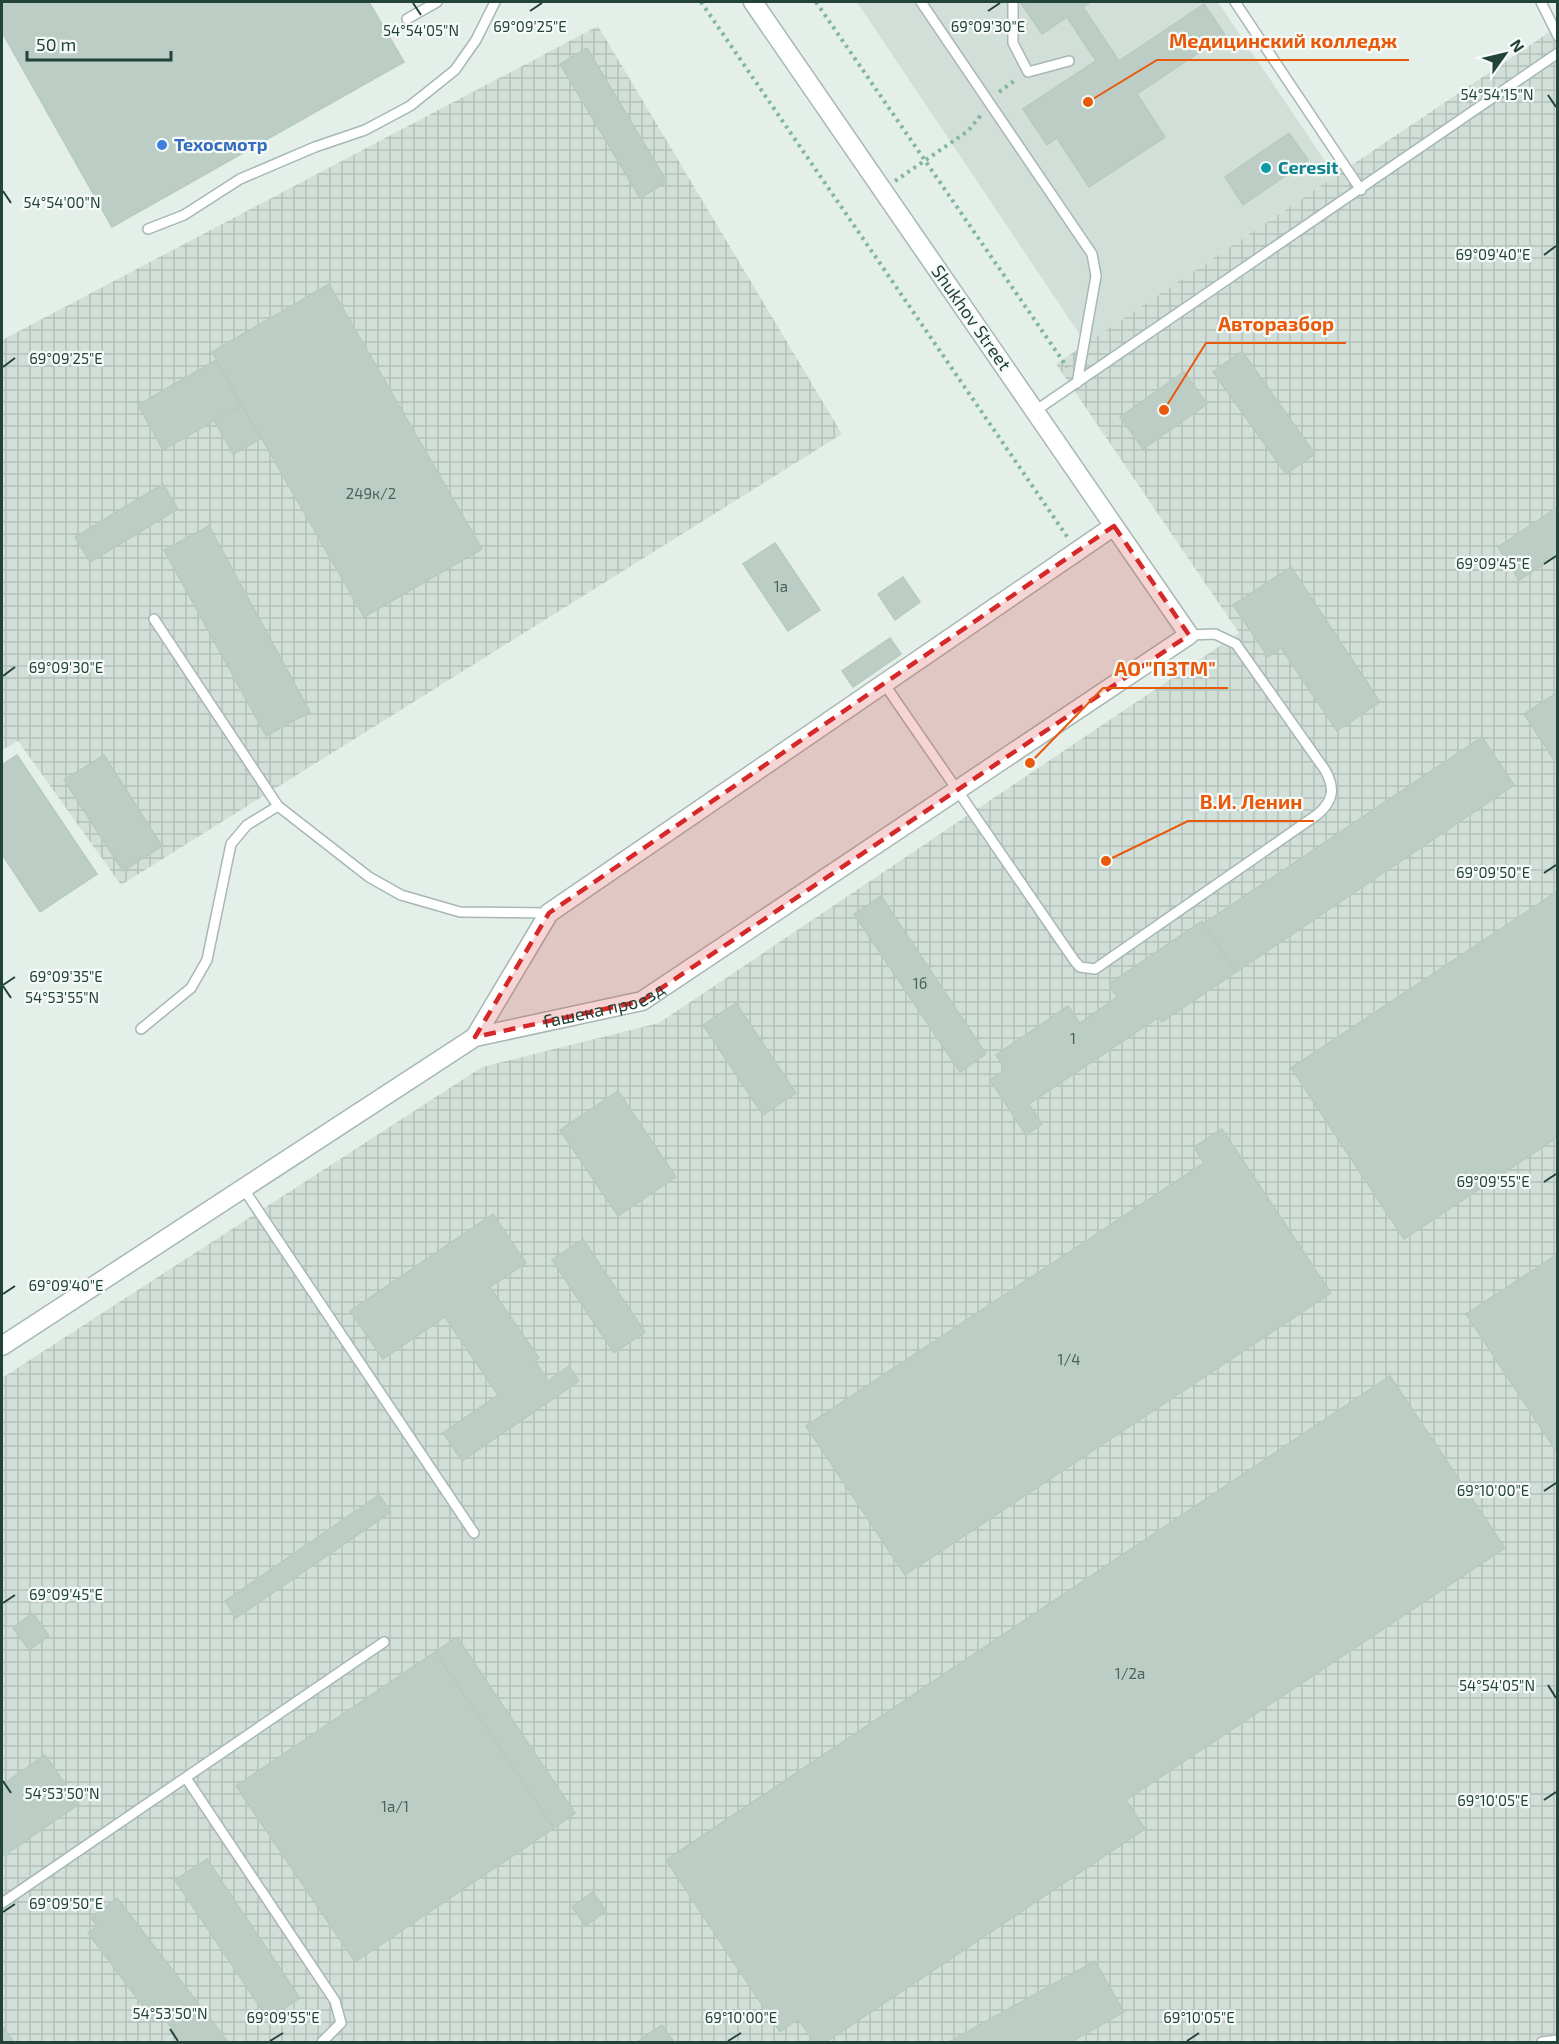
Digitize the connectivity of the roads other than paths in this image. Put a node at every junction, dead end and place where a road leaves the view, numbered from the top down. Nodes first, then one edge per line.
1 (437, 2) edge
2 (495, 2) edge
3 (753, 2) edge
4 (921, 2) edge
5 (1013, 2) edge
6 (1235, 2) edge
7 (1541, 2) edge
8 (407, 19) dead end
9 (1557, 36) edge
10 (1557, 53) edge
11 (1069, 61) dead end
12 (1361, 190) junction
13 (148, 229) dead end
14 (1077, 382) junction
15 (1035, 411) junction
16 (1114, 526) junction
17 (154, 620) dead end
18 (1189, 635) junction
19 (885, 685) junction
20 (958, 792) junction
21 (278, 806) junction
22 (549, 912) junction
23 (141, 1029) dead end
24 (475, 1037) junction
25 (243, 1188) junction
26 (2, 1346) edge
27 (474, 1533) dead end
28 (384, 1642) dead end
29 (186, 1778) junction
30 (2, 1903) edge
31 (1557, 2040) edge
32 (322, 2043) edge
33 (1542, 2043) edge

1 - 8 lane
2 - 13 lane
3 - 15 street, Shukhov Street
4 - 14 lane
5 - 11 lane
6 - 12 lane
7 - 9 lane
10 - 12 lane
12 - 14 lane
14 - 15 lane
15 - 16 street, Shukhov Street
16 - 18 street, Shukhov Street
16 - 19 street
17 - 21 lane
18 - 20 street, Гашека проезд
18 - 20 lane
19 - 20 lane
19 - 22 street
20 - 24 street, Гашека проезд
21 - 22 lane
21 - 23 lane
22 - 24 street
24 - 25 street, Гашека проезд
25 - 26 street, Гашека проезд
25 - 27 lane
28 - 29 lane
29 - 30 lane
29 - 32 lane
31 - 33 lane

